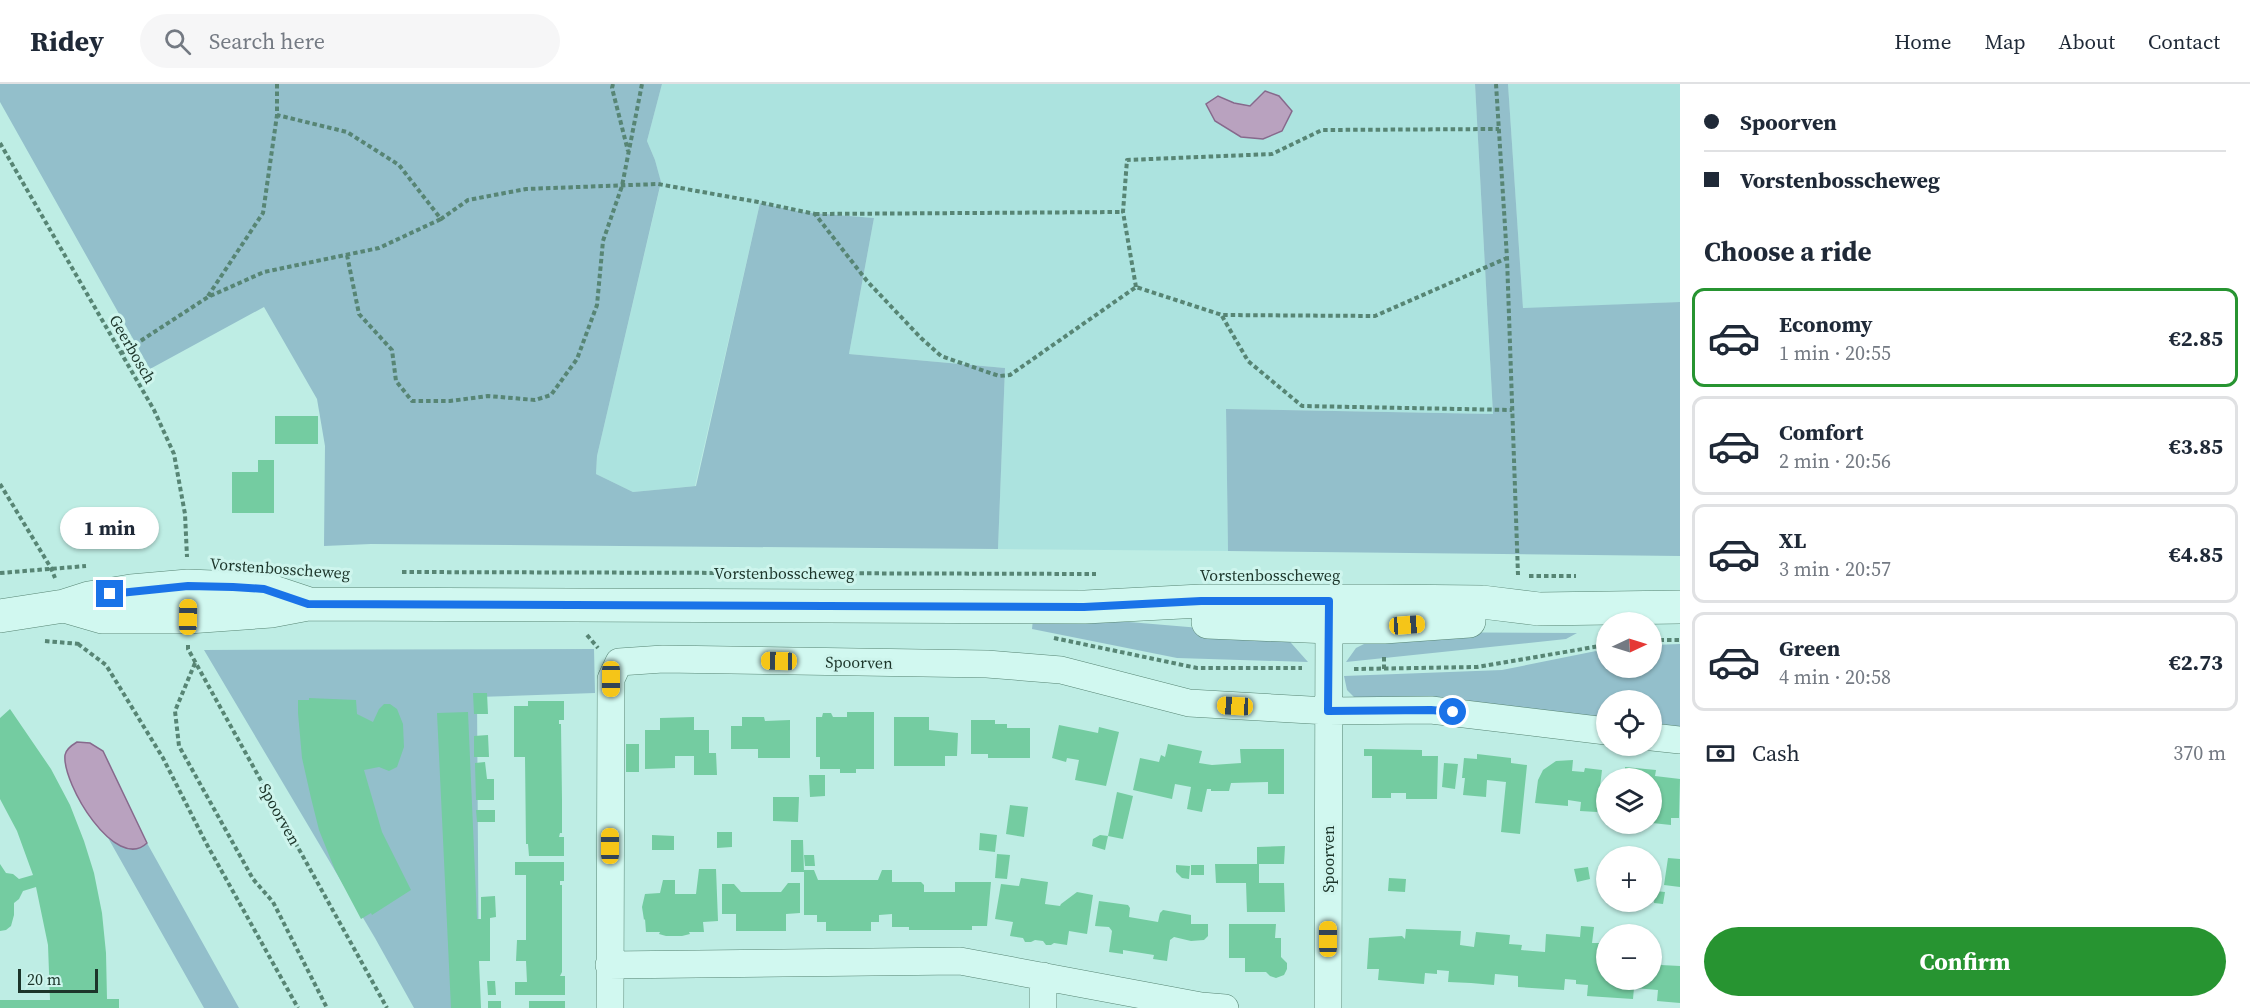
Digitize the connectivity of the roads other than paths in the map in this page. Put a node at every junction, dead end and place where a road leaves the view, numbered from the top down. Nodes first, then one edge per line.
1 (1680, 607) edge
2 (1329, 614) junction
3 (0, 616) edge
4 (1328, 711) junction
5 (1596, 730) edge
6 (1662, 738) edge
7 (1680, 740) edge
8 (609, 965) junction
9 (1043, 976) junction
10 (610, 1008) edge
11 (1043, 1008) edge
12 (1225, 1008) edge
13 (1328, 1008) edge

1 - 2 street, Vorstenbosscheweg
2 - 3 street, Vorstenbosscheweg
2 - 4 street, Spoorven
4 - 5 street, Spoorven
4 - 8 street, Spoorven
4 - 13 street, Spoorven
6 - 7 street
8 - 9 street
8 - 10 street, Spoorven
9 - 11 street
9 - 12 street

